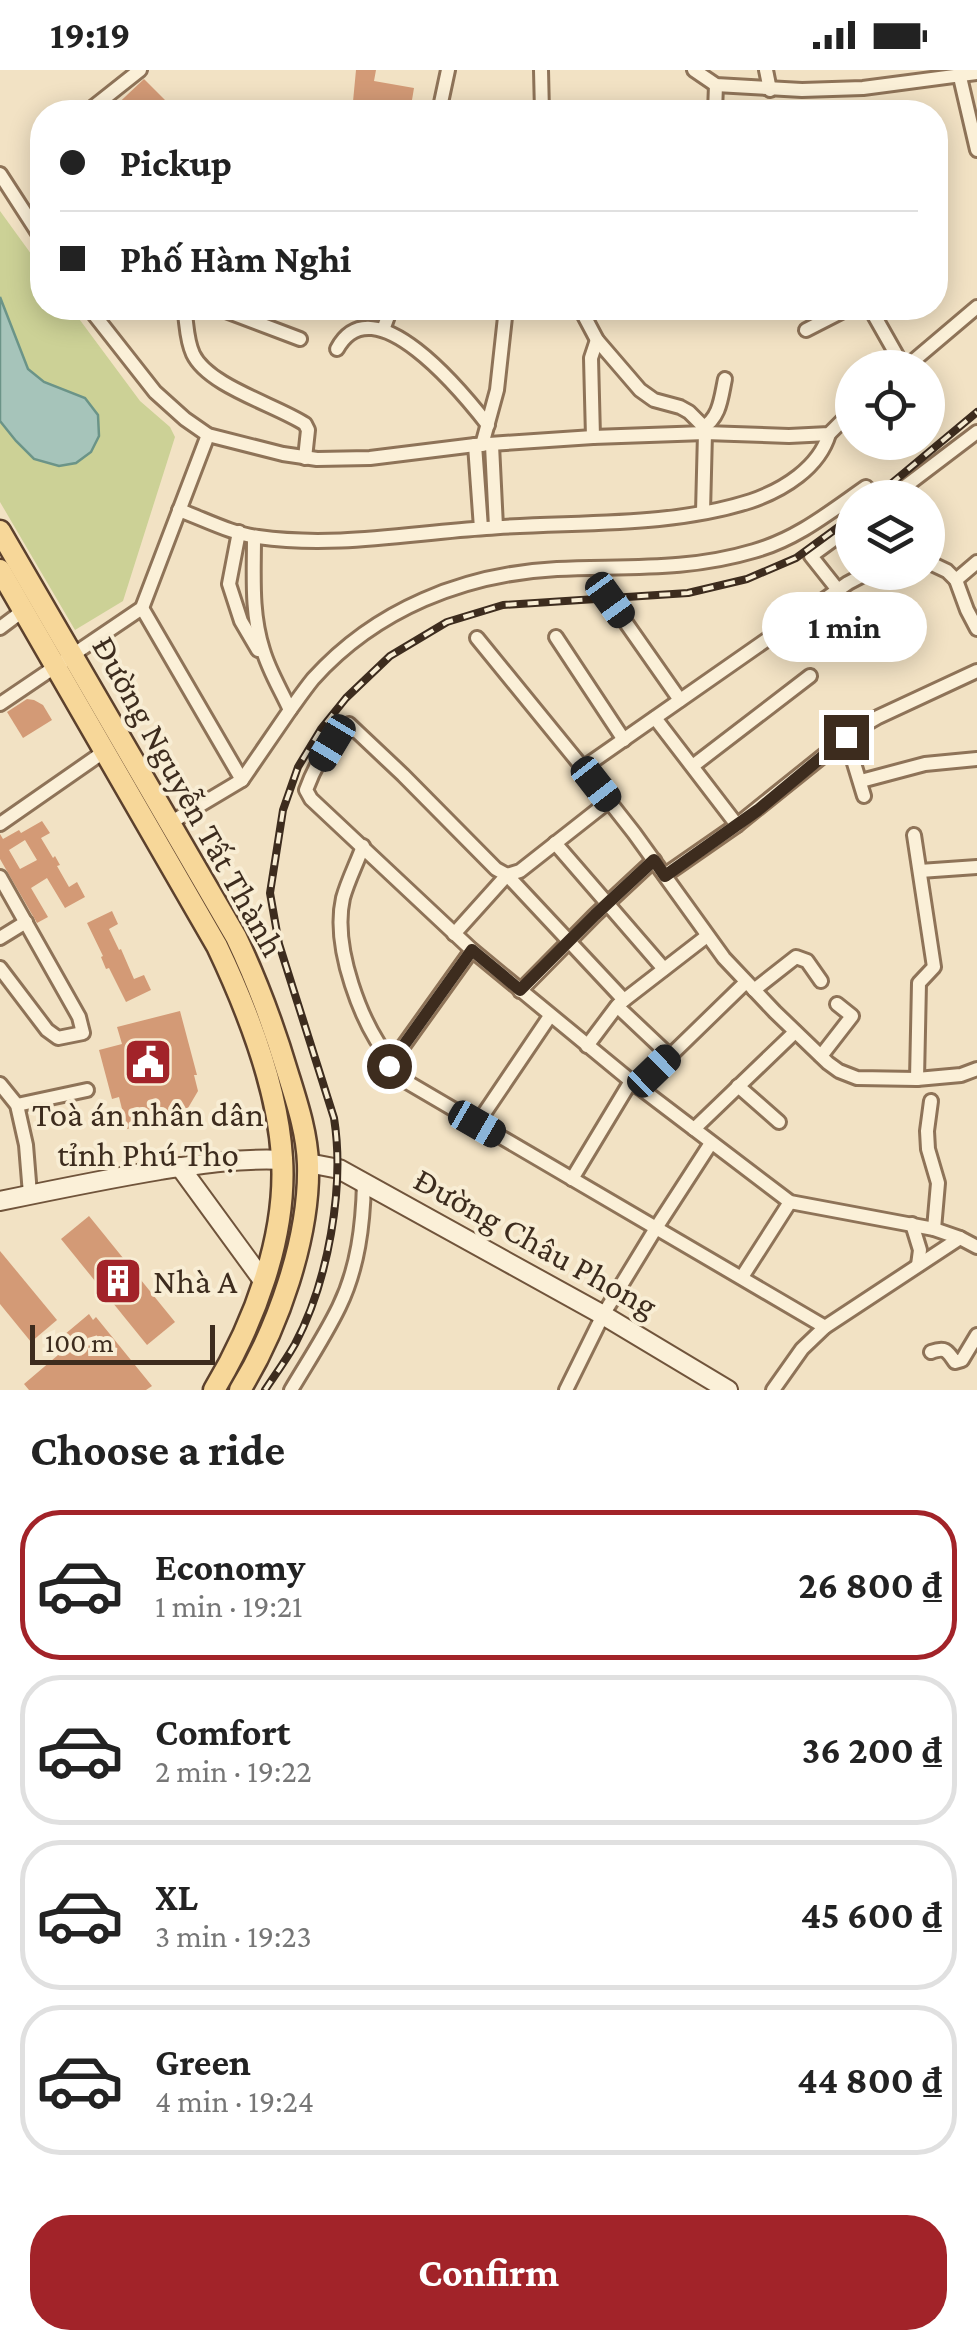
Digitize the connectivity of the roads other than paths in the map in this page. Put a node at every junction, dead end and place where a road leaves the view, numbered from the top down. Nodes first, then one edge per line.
1 (140, 70) edge
2 (448, 70) edge
3 (542, 70) edge
4 (694, 70) edge
5 (766, 70) edge
6 (977, 74) edge
7 (960, 77) junction
8 (716, 85) junction
9 (770, 90) junction
10 (103, 100) edge
11 (442, 100) edge
12 (542, 100) edge
13 (715, 100) edge
14 (977, 150) edge
15 (0, 174) edge
16 (30, 220) edge
17 (977, 307) edge
18 (99, 320) edge
19 (185, 320) edge
20 (250, 320) edge
21 (387, 320) edge
22 (505, 320) edge
23 (586, 320) edge
24 (826, 320) edge
25 (877, 320) edge
26 (383, 330) junction
27 (806, 330) dead end
28 (300, 339) dead end
29 (597, 340) junction
30 (336, 349) dead end
31 (894, 350) edge
32 (926, 350) edge
33 (724, 379) dead end
34 (488, 425) junction
35 (835, 428) edge
36 (703, 430) junction
37 (977, 432) edge
38 (829, 434) junction
39 (208, 435) junction
40 (593, 438) junction
41 (483, 445) junction
42 (305, 458) junction
43 (914, 480) edge
44 (835, 508) edge
45 (179, 510) junction
46 (703, 512) junction
47 (496, 527) junction
48 (480, 528) junction
49 (0, 531) edge
50 (239, 532) junction
51 (254, 537) junction
52 (835, 539) edge
53 (977, 562) edge
54 (0, 570) edge
55 (945, 570) edge
56 (956, 580) junction
57 (835, 586) edge
58 (838, 590) edge
59 (610, 600) dead end
60 (142, 608) junction
61 (24, 610) junction
62 (0, 628) edge
63 (977, 629) edge
64 (477, 638) dead end
65 (556, 638) dead end
66 (64, 661) junction
67 (268, 664) junction
68 (810, 676) dead end
69 (976, 676) edge
70 (680, 700) junction
71 (0, 704) edge
72 (290, 710) junction
73 (655, 718) junction
74 (846, 737) junction
75 (624, 740) junction
76 (105, 751) junction
77 (977, 759) edge
78 (694, 765) junction
79 (583, 768) junction
80 (242, 780) junction
81 (609, 801) junction
82 (170, 823) junction
83 (0, 824) edge
84 (737, 825) junction
85 (914, 835) dead end
86 (555, 843) junction
87 (363, 846) junction
88 (654, 860) junction
89 (977, 867) edge
90 (920, 871) junction
91 (507, 875) junction
92 (665, 876) junction
93 (0, 878) edge
94 (606, 904) junction
95 (212, 915) junction
96 (26, 922) junction
97 (454, 934) junction
98 (707, 936) junction
99 (0, 938) edge
100 (568, 942) junction
101 (472, 950) junction
102 (0, 968) edge
103 (664, 969) junction
104 (821, 982) dead end
105 (750, 986) junction
106 (520, 990) junction
107 (621, 1003) junction
108 (837, 1004) dead end
109 (550, 1016) junction
110 (796, 1032) junction
111 (586, 1046) junction
112 (670, 1056) junction
113 (820, 1056) junction
114 (392, 1062) junction
115 (977, 1069) edge
116 (917, 1079) junction
117 (0, 1084) edge
118 (634, 1084) junction
119 (738, 1086) junction
120 (87, 1090) dead end
121 (930, 1101) dead end
122 (17, 1105) junction
123 (779, 1122) dead end
124 (477, 1124) junction
125 (694, 1130) junction
126 (711, 1143) junction
127 (282, 1160) junction
128 (308, 1163) junction
129 (180, 1167) junction
130 (572, 1179) junction
131 (364, 1183) junction
132 (30, 1194) junction
133 (0, 1200) edge
134 (790, 1202) junction
135 (912, 1224) junction
136 (656, 1228) junction
137 (934, 1229) junction
138 (960, 1238) junction
139 (977, 1247) edge
140 (918, 1265) junction
141 (742, 1276) junction
142 (264, 1282) junction
143 (603, 1315) junction
144 (826, 1326) junction
145 (977, 1335) edge
146 (931, 1352) dead end
147 (214, 1390) edge
148 (240, 1390) edge
149 (292, 1390) edge
150 (566, 1390) edge
151 (728, 1390) edge
152 (773, 1390) edge

1 - 10 street
2 - 11 street
3 - 12 street
4 - 8 street
5 - 9 street
6 - 7 street
7 - 9 street
7 - 14 street
8 - 9 street
8 - 13 street
15 - 16 street
17 - 32 street
18 - 39 street
19 - 42 street
20 - 28 street
21 - 26 street
22 - 34 street
23 - 29 street
24 - 27 street
25 - 31 street
26 - 30 street
26 - 34 street
29 - 36 street
29 - 40 street
33 - 36 street
34 - 41 street
35 - 38 street
36 - 38 street
36 - 40 street
36 - 46 street
37 - 43 street
38 - 46 street
39 - 42 street
39 - 45 street
40 - 41 street
41 - 42 street
41 - 47 street
41 - 48 street
44 - 72 street
45 - 50 street
45 - 60 street
46 - 47 street
47 - 48 street
48 - 51 street
49 - 66 main road, Đường Nguyễn Tất Thành
50 - 51 street
50 - 67 street
51 - 67 street
52 - 57 street
53 - 56 street
54 - 61 main road, Đường Nguyễn Tất Thành
55 - 56 street
56 - 63 street
58 - 70 street
59 - 70 street
60 - 66 street
60 - 80 street
61 - 62 street
61 - 66 main road, Đường Nguyễn Tất Thành
64 - 79 street
65 - 75 street
66 - 71 street
66 - 76 main road, Đường Nguyễn Tất Thành
66 - 82 main road, Đường Nguyễn Tất Thành
67 - 72 street
68 - 78 street
69 - 74 street
70 - 73 street
72 - 80 street
73 - 75 street
73 - 78 street
74 - 77 street
74 - 84 street
75 - 79 street
76 - 83 street
76 - 95 main road, Đường Nguyễn Tất Thành
78 - 84 street
79 - 81 street
80 - 82 street
81 - 86 street
81 - 88 street
82 - 95 main road, Đường Nguyễn Tất Thành
84 - 92 street
85 - 90 street
86 - 91 street
86 - 94 street
87 - 91 street
87 - 97 street
87 - 114 street
88 - 92 street
88 - 94 street
89 - 90 street
90 - 116 street
91 - 97 street
91 - 100 street
92 - 98 street
93 - 96 street
94 - 100 street
94 - 103 street
95 - 127 main road, Đường Nguyễn Tất Thành
95 - 128 main road, Đường Nguyễn Tất Thành
96 - 99 street
96 - 102 street
97 - 101 street
98 - 103 street
98 - 105 street
100 - 106 street
100 - 107 street
101 - 106 street
101 - 114 street
103 - 107 street
104 - 105 street
105 - 110 street
105 - 112 street
106 - 109 street
107 - 111 street
107 - 112 street
108 - 113 street
109 - 111 street
109 - 124 street
110 - 113 street
110 - 119 street
111 - 118 street
112 - 118 street
113 - 116 street
114 - 124 street
115 - 116 street
117 - 122 street
118 - 125 street
118 - 130 street
119 - 123 street
119 - 125 street
120 - 122 street
121 - 137 street
122 - 132 street
124 - 130 street
125 - 126 street
126 - 134 street
126 - 136 street
127 - 129 street
127 - 142 main road, Đường Nguyễn Tất Thành
128 - 131 street, Đường Châu Phong
128 - 148 main road, Đường Nguyễn Tất Thành
129 - 132 street
129 - 142 street
130 - 136 street
131 - 143 street, Đường Châu Phong
131 - 149 street
132 - 133 street
134 - 135 street
134 - 141 street
135 - 137 street
135 - 140 street
136 - 141 street
136 - 143 street
137 - 138 street
138 - 139 street
138 - 140 street
140 - 144 street
141 - 144 street
142 - 147 main road, Đường Nguyễn Tất Thành
143 - 150 street
143 - 151 street, Đường Châu Phong
144 - 152 street
145 - 146 street

